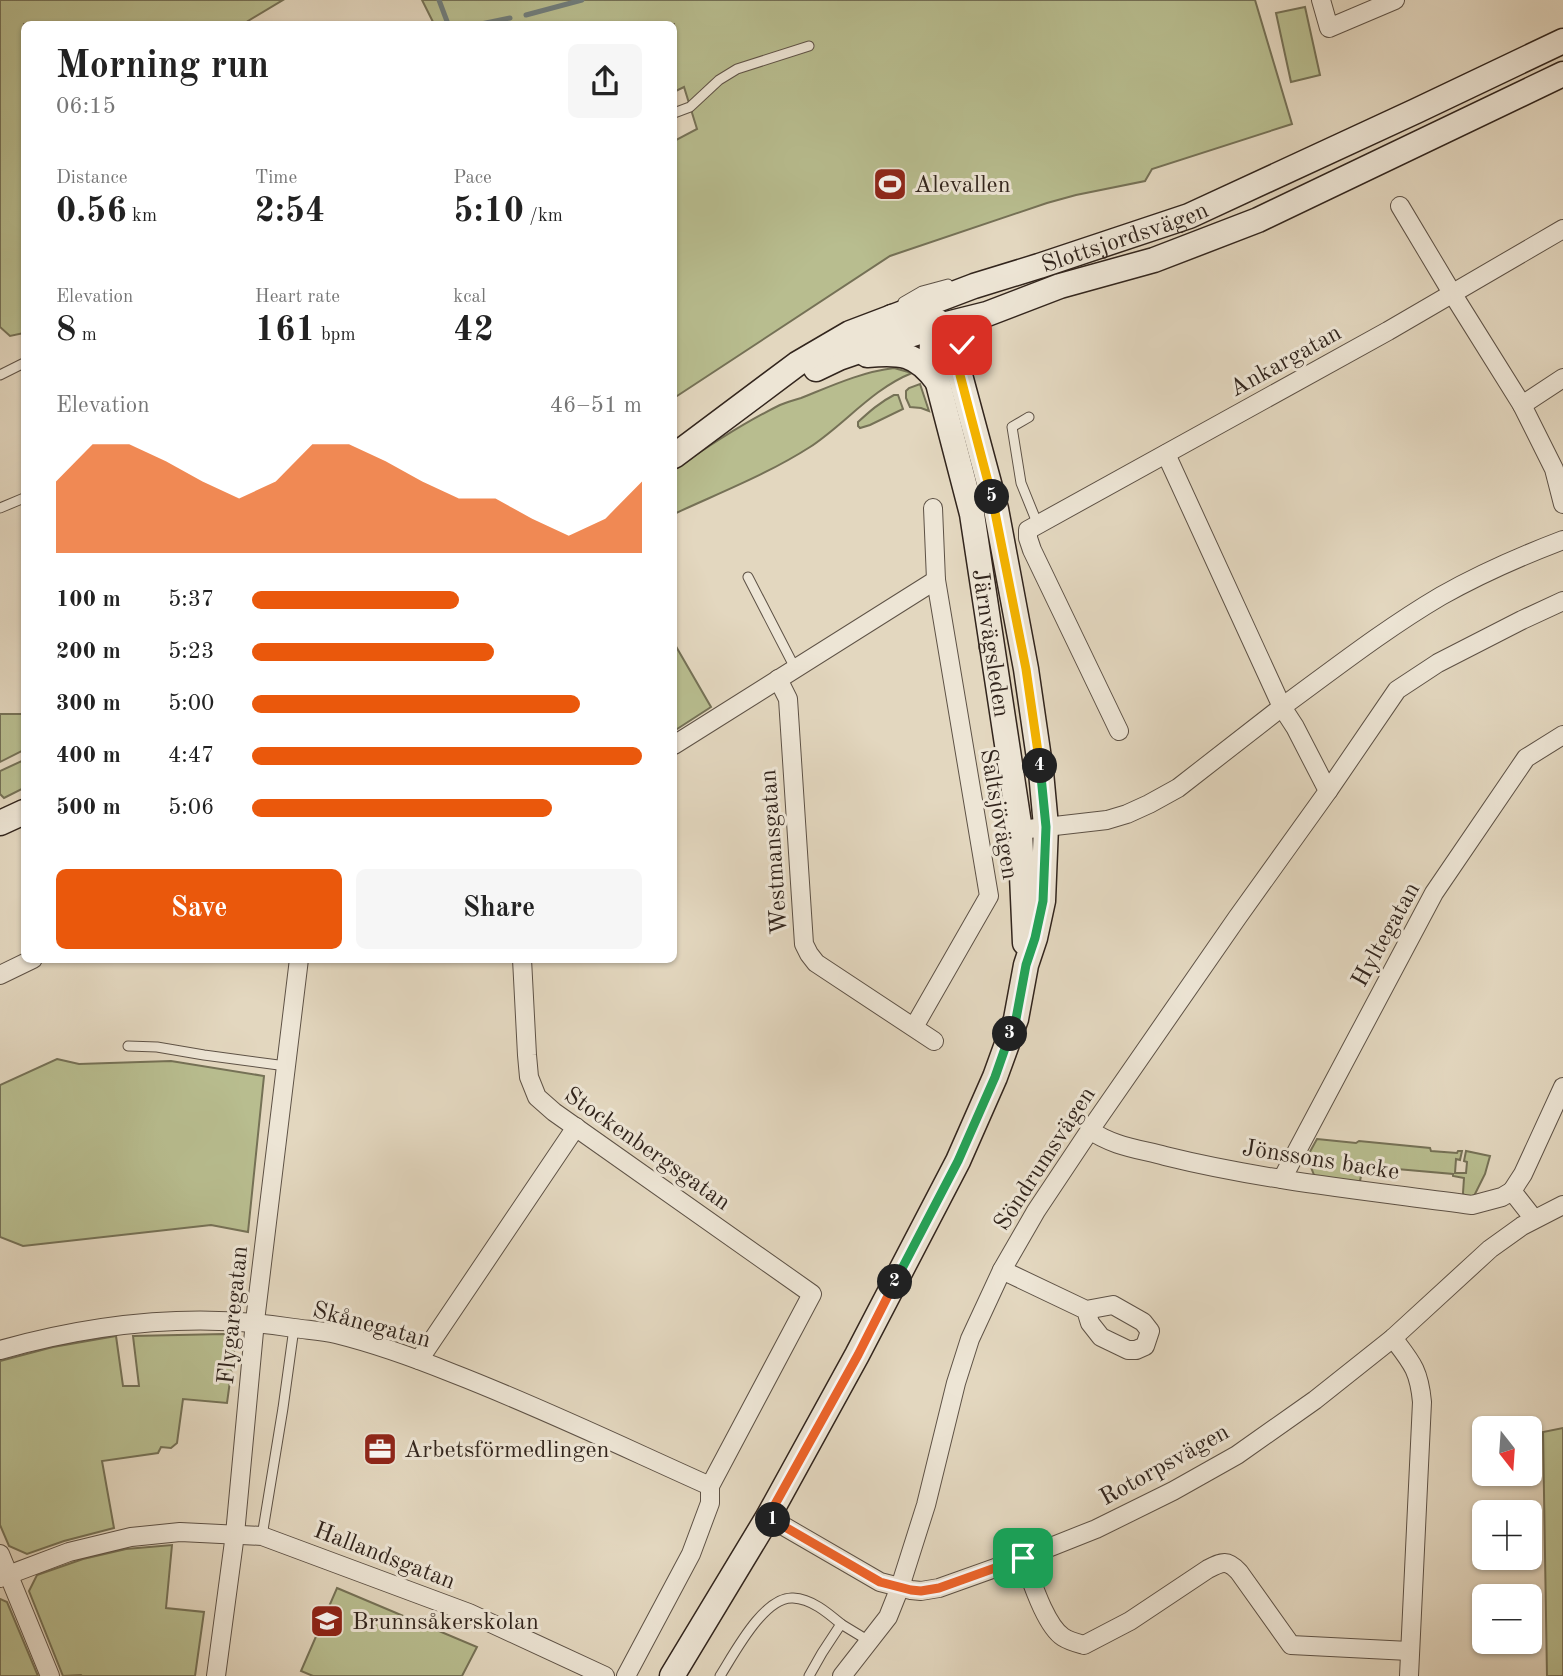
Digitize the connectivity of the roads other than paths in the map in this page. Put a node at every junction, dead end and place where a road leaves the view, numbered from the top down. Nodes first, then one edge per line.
1 (1321, 0) edge
2 (1395, 0) edge
3 (1563, 41) edge
4 (809, 46) dead end
5 (1563, 74) edge
6 (677, 112) edge
7 (1401, 206) dead end
8 (1563, 229) edge
9 (974, 286) junction
10 (1452, 293) junction
11 (987, 314) junction
12 (892, 317) junction
13 (935, 327) junction
14 (839, 358) junction
15 (21, 364) edge
16 (0, 375) edge
17 (1563, 377) edge
18 (949, 378) junction
19 (1521, 405) junction
20 (1029, 417) dead end
21 (694, 440) junction
22 (677, 454) edge
23 (1166, 454) junction
24 (21, 499) edge
25 (1563, 504) edge
26 (0, 508) edge
27 (933, 508) dead end
28 (1033, 528) junction
29 (1563, 540) edge
30 (748, 577) dead end
31 (936, 580) junction
32 (1563, 601) edge
33 (795, 668) junction
34 (778, 679) junction
35 (1282, 707) junction
36 (1119, 731) dead end
37 (1563, 735) edge
38 (677, 744) edge
39 (1328, 791) junction
40 (21, 813) edge
41 (0, 823) edge
42 (1046, 827) junction
43 (1020, 830) junction
44 (25, 963) edge
45 (299, 963) edge
46 (522, 963) edge
47 (1026, 965) junction
48 (0, 975) edge
49 (914, 1027) junction
50 (934, 1041) dead end
51 (128, 1046) dead end
52 (286, 1066) junction
53 (1563, 1087) edge
54 (576, 1127) junction
55 (1090, 1130) junction
56 (1282, 1180) junction
57 (1512, 1191) junction
58 (1563, 1205) edge
59 (1534, 1219) junction
60 (1002, 1270) junction
61 (1086, 1310) dead end
62 (255, 1321) junction
63 (294, 1328) junction
64 (1393, 1338) junction
65 (0, 1350) edge
66 (419, 1360) junction
67 (710, 1486) junction
68 (768, 1517) junction
69 (235, 1534) junction
70 (262, 1536) junction
71 (0, 1554) edge
72 (1023, 1558) junction
73 (4, 1576) edge
74 (900, 1587) junction
75 (841, 1624) junction
76 (869, 1641) junction
77 (1409, 1651) junction
78 (50, 1676) edge
79 (216, 1676) edge
80 (605, 1676) edge
81 (626, 1676) edge
82 (672, 1676) edge
83 (720, 1676) edge
84 (809, 1676) edge
85 (842, 1676) edge
86 (1409, 1676) edge

1 - 2 street
3 - 9 main road, Slottsjordsvägen
4 - 6 lane
5 - 11 main road, Slottsjordsvägen
7 - 10 street
8 - 10 street, Ankargatan
9 - 12 main road, Slottsjordsvägen
9 - 13 main road
10 - 19 street
10 - 23 street, Ankargatan
11 - 13 main road, Slottsjordsvägen
11 - 18 main road
12 - 13 main road
12 - 21 main road, Slottsjordsvägen
13 - 14 main road, Slottsjordsvägen
13 - 18 main road, Järnvägsleden
14 - 18 main road
14 - 21 main road, Slottsjordsvägen
15 - 16 lane
17 - 19 street
18 - 42 main road, Järnvägsleden
18 - 43 main road, Järnvägsleden
19 - 25 street
20 - 28 lane
21 - 22 main road, Slottsjordsvägen
23 - 28 street, Ankargatan
23 - 35 street
24 - 26 lane
27 - 31 street, Saltsjövägen
28 - 36 street
29 - 35 street
30 - 33 lane
31 - 33 street
31 - 49 street, Saltsjövägen
32 - 39 street, Söndrumsvägen
33 - 34 street
34 - 38 street
34 - 49 street, Westmansgatan
35 - 39 street
35 - 42 street
37 - 56 street, Hyltegatan
39 - 55 street, Söndrumsvägen
40 - 41 main road
42 - 43 street
42 - 47 main road, Järnvägsleden
43 - 47 main road, Järnvägsleden
44 - 48 street
45 - 52 street, Flygaregatan
46 - 54 street, Stockenbergsgatan
47 - 68 main road, Järnvägsleden
49 - 50 street, Westmansgatan
51 - 52 lane
52 - 62 street, Flygaregatan
53 - 57 street
54 - 66 street
54 - 67 street, Stockenbergsgatan
55 - 56 street, Jönssons backe
55 - 60 street, Söndrumsvägen
56 - 57 street, Jönssons backe
57 - 59 street
58 - 59 street, Rotorpsvägen
59 - 64 street, Rotorpsvägen
60 - 61 street
60 - 74 street, Söndrumsvägen
62 - 63 street, Skånegatan
62 - 65 street, Skånegatan
62 - 69 street, Flygaregatan
63 - 66 street, Skånegatan
63 - 70 lane
64 - 72 street, Rotorpsvägen
64 - 77 street
66 - 67 street, Skånegatan
67 - 81 street
68 - 74 street, Rotorpsvägen
68 - 82 main road, Järnvägsleden
69 - 70 street, Hallandsgatan
69 - 73 street
69 - 79 street, Flygaregatan
70 - 80 street, Hallandsgatan
71 - 73 street
72 - 74 street, Rotorpsvägen
72 - 77 street
73 - 78 street
74 - 76 street, Söndrumsvägen
75 - 76 lane
75 - 83 lane
75 - 84 lane
76 - 85 street, Söndrumsvägen
77 - 86 street

